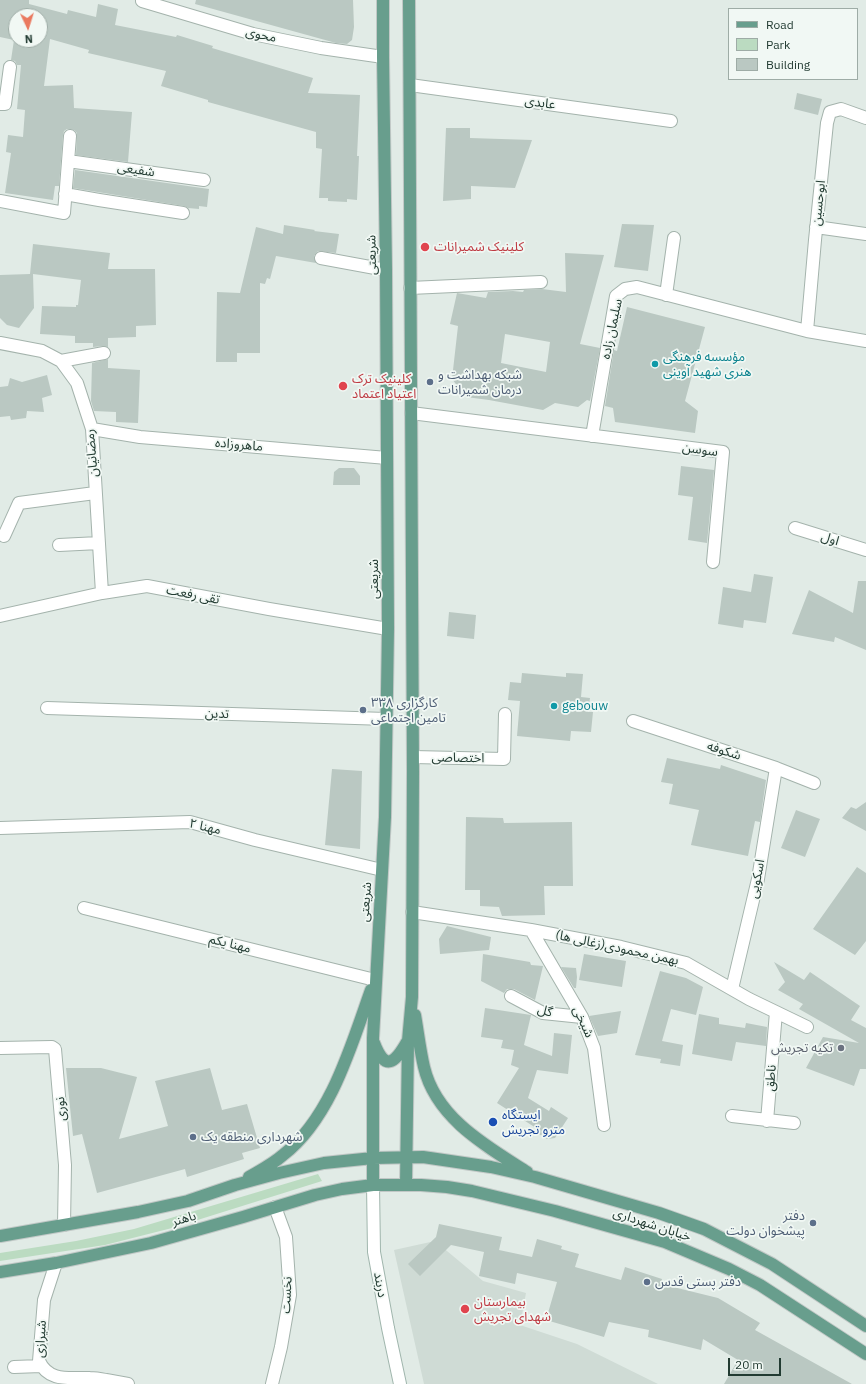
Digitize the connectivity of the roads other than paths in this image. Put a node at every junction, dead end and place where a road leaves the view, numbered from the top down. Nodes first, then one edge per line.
1 (383, 0) edge
2 (409, 0) edge
3 (142, 1) dead end
4 (382, 57) junction
5 (10, 67) dead end
6 (410, 85) junction
7 (0, 104) edge
8 (866, 118) edge
9 (670, 121) dead end
10 (70, 136) dead end
11 (68, 161) junction
12 (204, 180) dead end
13 (65, 194) junction
14 (0, 201) edge
15 (183, 213) dead end
16 (816, 227) junction
17 (866, 234) edge
18 (674, 238) dead end
19 (321, 258) dead end
20 (386, 270) junction
21 (541, 282) dead end
22 (410, 288) junction
23 (666, 295) junction
24 (807, 331) junction
25 (866, 341) edge
26 (0, 343) edge
27 (104, 353) dead end
28 (61, 361) junction
29 (411, 413) junction
30 (92, 429) junction
31 (592, 436) junction
32 (387, 458) junction
33 (95, 493) junction
34 (795, 528) dead end
35 (4, 536) dead end
36 (99, 543) junction
37 (59, 545) dead end
38 (866, 550) edge
39 (713, 562) dead end
40 (102, 593) junction
41 (0, 616) edge
42 (388, 629) junction
43 (47, 708) dead end
44 (505, 714) dead end
45 (386, 719) junction
46 (633, 721) dead end
47 (413, 757) junction
48 (776, 768) junction
49 (814, 783) dead end
50 (0, 828) edge
51 (382, 870) junction
52 (84, 908) dead end
53 (412, 912) junction
54 (531, 930) junction
55 (375, 980) junction
56 (732, 989) junction
57 (510, 996) dead end
58 (412, 997) junction
59 (776, 1012) junction
60 (582, 1017) junction
61 (807, 1027) dead end
62 (373, 1038) junction
63 (408, 1041) junction
64 (0, 1048) edge
65 (732, 1116) dead end
66 (767, 1121) junction
67 (794, 1123) dead end
68 (604, 1125) dead end
69 (407, 1157) junction
70 (372, 1158) junction
71 (535, 1177) junction
72 (235, 1185) junction
73 (406, 1185) junction
74 (373, 1186) junction
75 (275, 1207) junction
76 (64, 1225) junction
77 (0, 1236) edge
78 (56, 1263) junction
79 (0, 1272) edge
80 (866, 1326) edge
81 (866, 1354) edge
82 (41, 1366) junction
83 (14, 1367) dead end
84 (107, 1382) edge
85 (128, 1384) edge
86 (272, 1384) edge
87 (400, 1384) edge

1 - 4 main road, شریعتی
2 - 6 main road
3 - 4 street, محوی
4 - 20 main road, شریعتی
5 - 7 street
6 - 9 street, عابدی
6 - 22 main road
8 - 16 street, ابوحسین
10 - 11 street
11 - 12 street, شفیعی
11 - 13 street
13 - 14 street
13 - 15 street
16 - 17 street
16 - 24 street, ابوحسین
18 - 23 street
19 - 20 street
20 - 32 main road, شریعتی
21 - 22 street
22 - 29 main road
23 - 24 street, سلیمان زاده
23 - 31 street, سلیمان زاده
24 - 25 street, سلیمان زاده
26 - 28 street, رمضانیان
27 - 28 street
28 - 30 street, رمضانیان
29 - 31 street
29 - 47 main road
30 - 32 street, ماهروزاده
30 - 33 street, رمضانیان
31 - 39 street, سوسن
32 - 42 main road, شریعتی
33 - 35 street
33 - 36 street, رمضانیان
34 - 38 street, اول
36 - 37 street
36 - 40 street, رمضانیان
40 - 41 street, تقی رفعت
40 - 42 street, تقی رفعت
42 - 45 main road, شریعتی
43 - 45 street, تدین
44 - 47 street, اختصاصی
45 - 51 main road, شریعتی
46 - 48 street, شکوفه
47 - 53 main road
48 - 49 street, شکوفه
48 - 56 street, اسکویی
50 - 51 street, مهنا ۲
51 - 55 main road, شریعتی
52 - 55 street, مهنا یکم
53 - 54 street, بهمن محمودی(زغالی ها)
53 - 58 main road
54 - 56 street, بهمن محمودی(زغالی ها)
54 - 60 street, شیخی
55 - 62 main road, شریعتی
55 - 72 main road
56 - 59 street, بهمن محمودی(زغالی ها)
57 - 60 street, گل
58 - 63 main road
58 - 71 main road
59 - 61 street, بهمن محمودی(زغالی ها)
59 - 66 street, ناطق
60 - 68 street, شیخی
62 - 63 main road
62 - 70 main road, شریعتی
63 - 69 main road
64 - 76 street, نوری
65 - 66 street
66 - 67 street
69 - 70 main road, خیابان شهرداری
69 - 71 main road, خیابان شهرداری
69 - 73 main road
70 - 72 main road, باهنر
70 - 74 main road, شریعتی
71 - 80 main road, خیابان شهرداری
72 - 76 main road, باهنر
73 - 74 main road, خیابان شهرداری
73 - 81 main road, خیابان شهرداری
74 - 75 main road, باهنر
74 - 87 street, دربند
75 - 78 main road, باهنر
75 - 86 street, نخست
76 - 77 main road, باهنر
78 - 79 main road, باهنر
78 - 82 street, شیرازی
82 - 83 street
82 - 84 street, شیرازی
84 - 85 street, شیرازی

